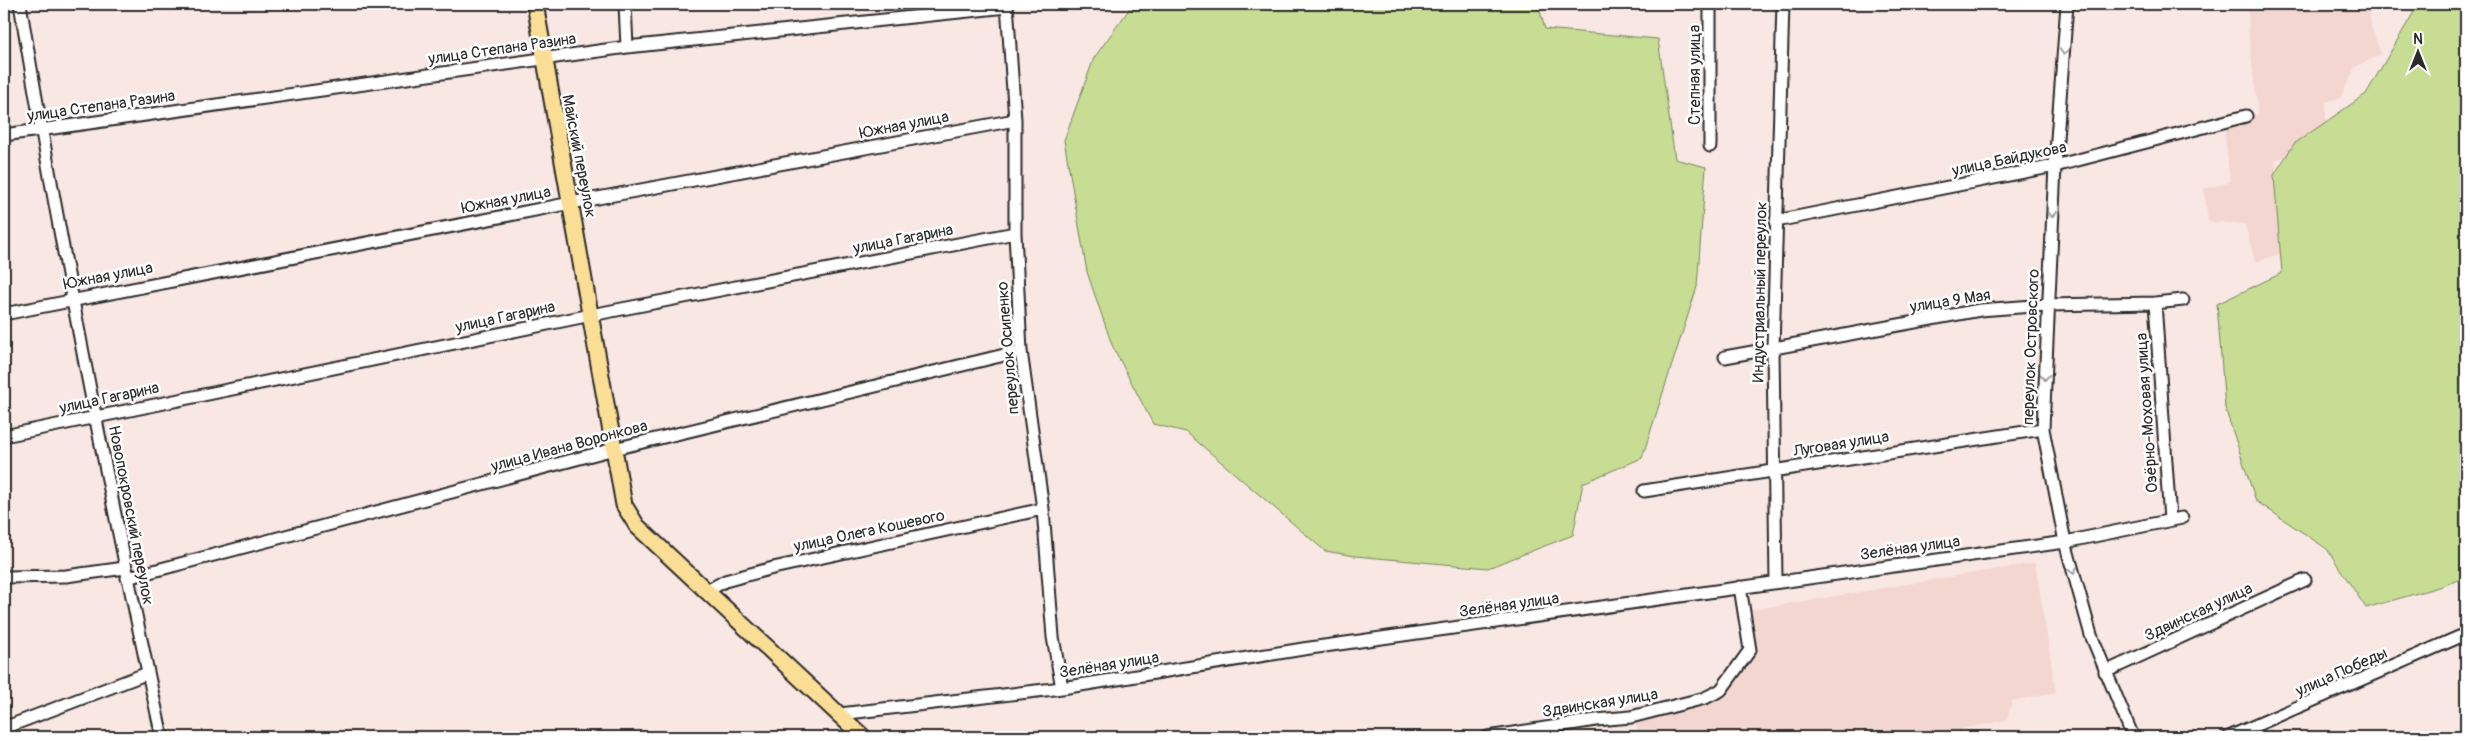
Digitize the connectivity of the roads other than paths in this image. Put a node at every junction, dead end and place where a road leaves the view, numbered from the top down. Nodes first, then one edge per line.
1 (20, 4) edge
2 (536, 4) edge
3 (625, 4) edge
4 (1710, 4) edge
5 (1783, 4) edge
6 (2067, 4) edge
7 (1007, 5) edge
8 (627, 48) junction
9 (544, 59) junction
10 (2246, 116) dead end
11 (1016, 120) junction
12 (41, 130) junction
13 (4, 136) edge
14 (1710, 146) dead end
15 (2055, 166) junction
16 (572, 203) junction
17 (1776, 221) junction
18 (1014, 233) junction
19 (73, 299) junction
20 (2183, 300) dead end
21 (2155, 303) junction
22 (2048, 305) junction
23 (4, 314) edge
24 (591, 315) junction
25 (1773, 348) junction
26 (1021, 351) junction
27 (1725, 357) dead end
28 (96, 416) junction
29 (2042, 429) junction
30 (4, 436) edge
31 (614, 449) junction
32 (1773, 470) junction
33 (1644, 491) dead end
34 (1043, 509) junction
35 (2176, 519) joint
36 (2065, 542) junction
37 (126, 573) junction
38 (4, 577) edge
39 (2305, 580) dead end
40 (1776, 582) junction
41 (1740, 587) junction
42 (706, 592) junction
43 (2466, 634) edge
44 (2105, 672) junction
45 (148, 673) junction
46 (1062, 688) junction
47 (840, 714) junction
48 (4, 728) edge
49 (162, 737) edge
50 (863, 737) edge
51 (1488, 737) edge
52 (2133, 737) edge
53 (2229, 737) edge

1 - 12 street, Новопокровский переулок
2 - 9 main road, Майский переулок
3 - 8 street
4 - 14 street, Степная улица
5 - 17 street, Индустриальный переулок
6 -> 15 street, переулок Островского
7 - 8 street, улица Степана Разина
7 - 11 street, переулок Осипенко
8 - 9 street, улица Степана Разина
9 - 12 street, улица Степана Разина
9 - 16 main road, Майский переулок
10 - 15 street, улица Байдукова
11 - 16 street, Южная улица
11 - 18 street, переулок Осипенко
12 - 13 street, улица Степана Разина
12 - 19 street, Новопокровский переулок
15 - 17 street, улица Байдукова
15 -> 22 street, переулок Островского
16 - 19 street, Южная улица
16 - 24 main road, Майский переулок
17 - 25 street, Индустриальный переулок
18 - 24 street, улица Гагарина
18 - 26 street, переулок Осипенко
19 - 23 street, Южная улица
19 - 28 street, Новопокровский переулок
20 - 21 street, улица 9 Мая
21 - 22 street, улица 9 Мая
21 - 35 street, Озёрно-Моховая улица
22 - 25 street, улица 9 Мая
22 -> 29 street, переулок Островского
24 - 28 street, улица Гагарина
24 - 31 main road, Майский переулок
25 - 27 street, улица 9 Мая
25 - 32 street, Индустриальный переулок
26 - 31 street, улица Ивана Воронкова
26 - 34 street, переулок Осипенко
28 - 30 street, улица Гагарина
28 - 37 street, Новопокровский переулок
29 - 32 street, Луговая улица
29 - 36 street, переулок Островского
31 - 37 street, улица Ивана Воронкова
31 - 42 main road, Майский переулок
32 - 33 street, Луговая улица
32 - 40 street, Индустриальный переулок
34 - 42 street, улица Олега Кошевого
34 - 46 street, переулок Осипенко
35 - 36 street, Зелёная улица
36 - 40 street, Зелёная улица
36 -> 44 street, переулок Островского
37 - 38 street, улица Ивана Воронкова
37 - 45 street, Новопокровский переулок
39 - 44 street, Здвинская улица
40 - 41 street, Зелёная улица
41 - 46 street, Зелёная улица
41 - 51 street, Здвинская улица
42 - 47 main road, Майский переулок
43 - 53 street, улица Победы
44 - 52 street, переулок Островского
45 - 48 street
45 - 49 street, Новопокровский переулок
46 - 47 street, Зелёная улица
47 - 50 main road, Майский переулок

